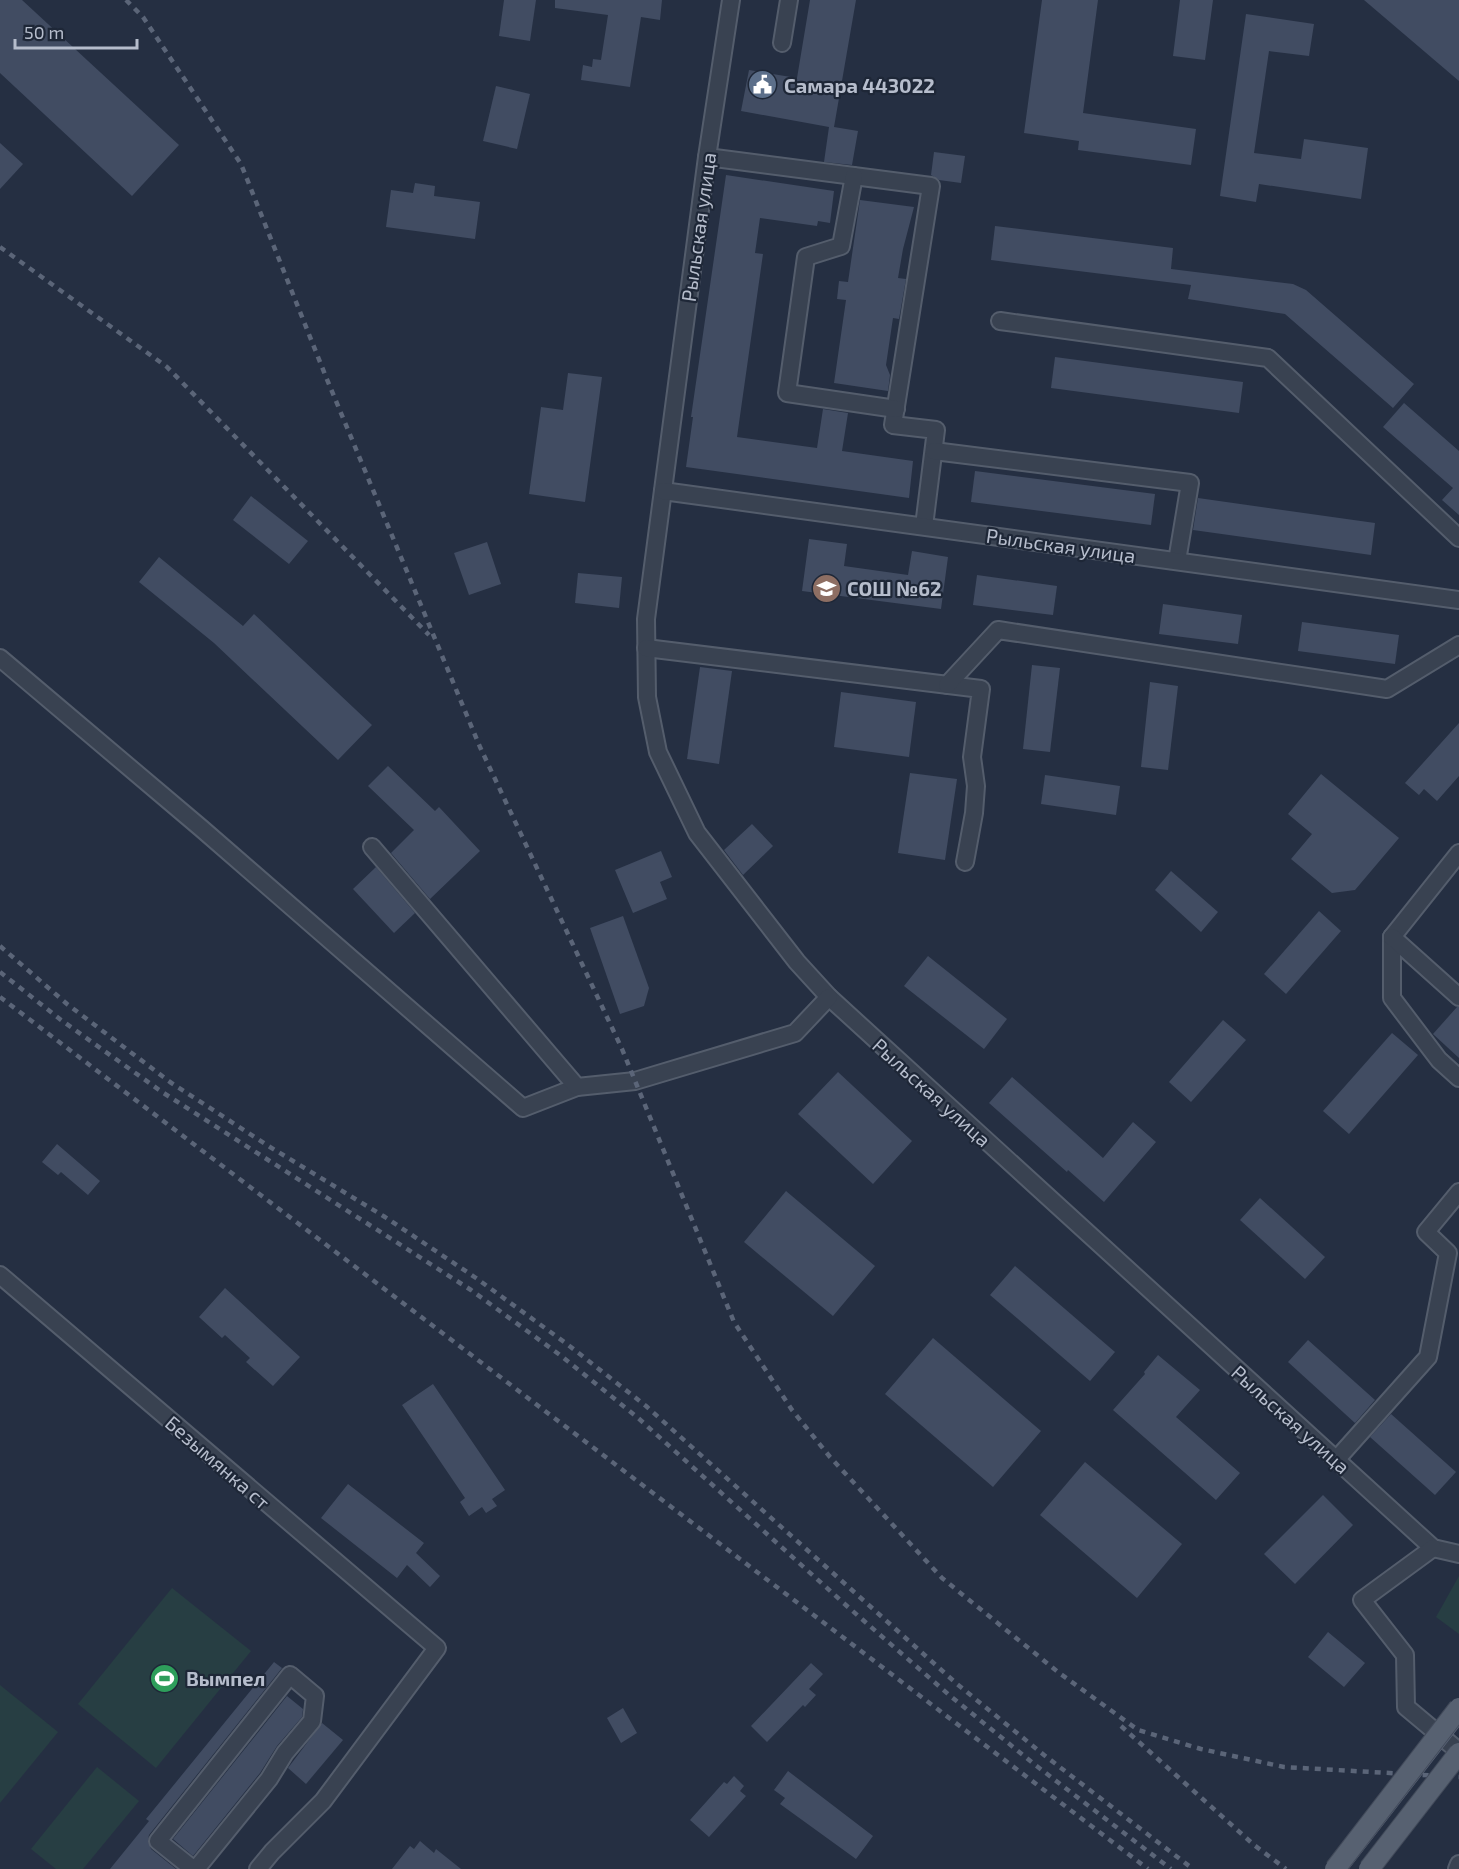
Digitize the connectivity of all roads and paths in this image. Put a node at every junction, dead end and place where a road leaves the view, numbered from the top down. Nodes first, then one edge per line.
1 (731, 0) edge
2 (789, 0) edge
3 (782, 43) dead end
4 (707, 157) junction
5 (854, 176) junction
6 (999, 321) dead end
7 (896, 409) junction
8 (934, 451) junction
9 (663, 491) junction
10 (924, 526) junction
11 (1459, 538) edge
12 (1177, 561) junction
13 (1459, 600) edge
14 (1459, 645) edge
15 (646, 648) junction
16 (0, 658) edge
17 (947, 685) junction
18 (372, 848) dead end
19 (1459, 853) edge
20 (965, 862) dead end
21 (1392, 937) junction
22 (829, 997) junction
23 (1459, 997) edge
24 (1459, 1078) edge
25 (578, 1087) junction
26 (1459, 1192) edge
27 (0, 1275) edge
28 (1336, 1460) junction
29 (1432, 1548) junction
30 (1459, 1554) edge
31 (1459, 1708) edge
32 (1459, 1751) edge
33 (1459, 1864) edge
34 (195, 1869) edge
35 (258, 1869) edge
36 (1335, 1869) edge
37 (1369, 1869) edge
38 (1457, 1869) edge

1 - 4 street, Рыльская улица
2 - 3 street
4 - 5 street
4 - 9 street, Рыльская улица
5 - 7 street
5 - 7 street
6 - 11 street
7 - 8 street
8 - 10 street
8 - 12 street
9 - 10 street, Рыльская улица
9 - 15 street, Рыльская улица
10 - 12 street, Рыльская улица
12 - 13 street, Рыльская улица
14 - 17 street
15 - 17 street
15 - 22 street, Рыльская улица
16 - 25 street
17 - 20 street
18 - 25 street
19 - 21 street
21 - 23 street
21 - 24 street
22 - 25 street
22 - 28 street, Рыльская улица
26 - 28 street
27 - 35 street, Безымянка ст
28 - 29 street, Рыльская улица
29 - 30 street, Рыльская улица
29 - 32 street
31 - 36 main road, bridge
32 - 37 main road, bridge
33 - 38 street
34 - 34 street

